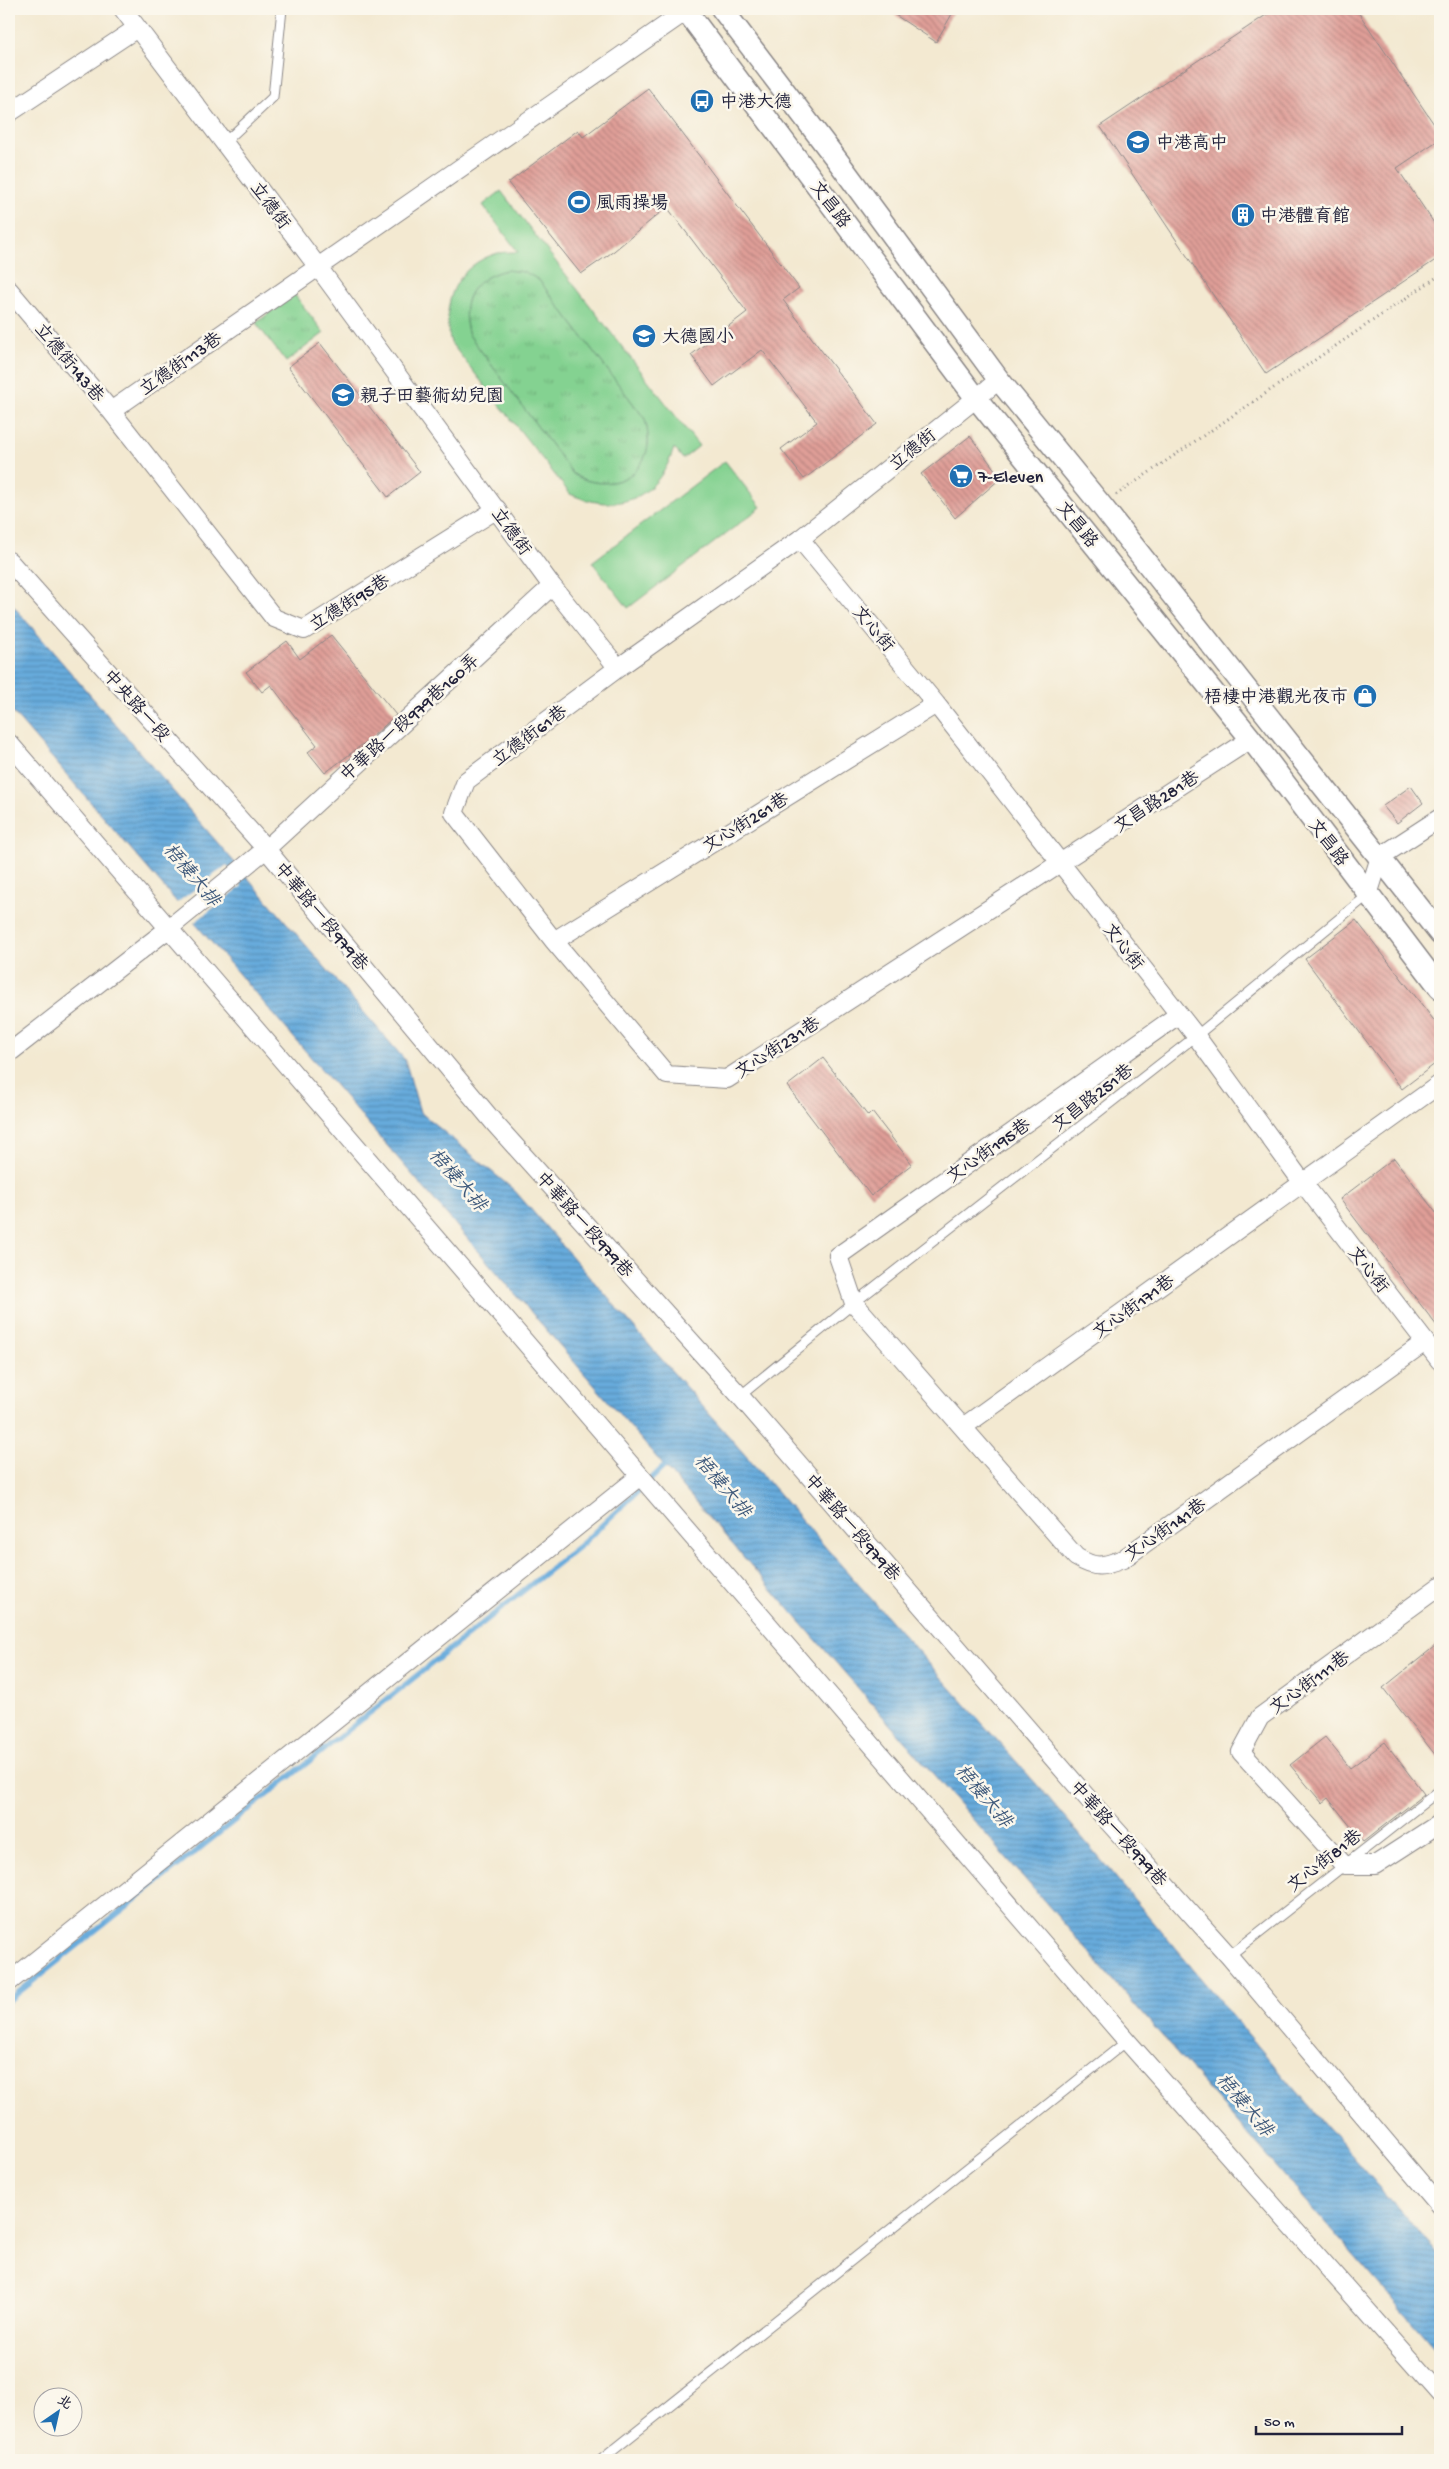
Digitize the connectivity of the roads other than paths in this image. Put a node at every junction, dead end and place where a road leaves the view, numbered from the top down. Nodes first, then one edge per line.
1 (122, 9) edge
2 (282, 9) edge
3 (687, 9) edge
4 (722, 9) edge
5 (137, 28) junction
6 (9, 113) edge
7 (224, 143) junction
8 (318, 267) junction
9 (9, 290) edge
10 (999, 380) junction
11 (976, 398) junction
12 (111, 411) junction
13 (497, 509) junction
14 (800, 538) junction
15 (9, 561) edge
16 (552, 586) junction
17 (618, 668) junction
18 (936, 704) junction
19 (1251, 739) junction
20 (9, 743) edge
21 (454, 813) joint
22 (1440, 818) edge
23 (266, 849) junction
24 (1380, 857) junction
25 (1060, 863) junction
26 (1368, 894) junction
27 (168, 929) junction
28 (1440, 934) edge
29 (554, 941) junction
30 (1440, 988) edge
31 (1178, 1015) junction
32 (1196, 1036) junction
33 (9, 1053) edge
34 (1440, 1084) edge
35 (1303, 1184) junction
36 (854, 1303) junction
37 (1425, 1342) junction
38 (1440, 1361) edge
39 (740, 1396) junction
40 (963, 1427) junction
41 (640, 1476) junction
42 (1440, 1586) edge
43 (1440, 1790) edge
44 (1440, 1822) edge
45 (1344, 1865) junction
46 (1229, 1956) junction
47 (9, 1982) edge
48 (1127, 2040) junction
49 (1440, 2206) edge
50 (1440, 2394) edge
51 (601, 2460) edge

1 - 5 street, 立德街
2 - 7 lane
3 - 8 street, 立德街113巷
3 - 11 street, 文昌路
4 - 10 street, 文昌路
5 - 6 street
5 - 7 street, 立德街
7 - 8 street, 立德街
8 - 12 street, 立德街113巷
8 - 13 street, 立德街
9 - 12 street, 立德街143巷
10 - 11 street, 立德街
10 - 24 street, 文昌路
11 - 14 street, 立德街
11 - 19 street, 文昌路
12 - 13 street, 立德街95巷
13 - 16 street, 立德街
14 - 17 street, 立德街
14 - 18 street, 文心街
15 - 23 street, 中央路一段
16 - 17 street, 立德街
16 - 23 street, 中華路一段979巷160弄
17 - 21 street, 立德街61巷
18 - 25 street, 文心街
18 - 29 street, 文心街261巷
19 - 25 street, 文昌路281巷
19 - 26 street, 文昌路
20 - 27 street
21 - 29 street, 文心街231巷
22 - 24 street
23 - 27 street, 中華路一段979巷160弄
23 - 39 street, 中華路一段979巷
24 - 26 street
24 - 28 street, 文昌路
25 - 29 street, 文心街231巷
25 - 31 street, 文心街
26 - 30 street, 文昌路
26 - 32 lane, 文昌路251巷
27 - 33 street, 中華路一段979巷160弄
27 - 41 street
31 - 32 street, 文心街
31 - 36 street, 文心街195巷
32 - 35 street, 文心街
32 - 36 lane, 文昌路251巷
34 - 35 street, 文心街171巷
35 - 37 street, 文心街
35 - 40 street, 文心街171巷
36 - 39 lane, 文昌路251巷
36 - 40 street, 文心街141巷
37 - 38 street, 文心街
37 - 40 street, 文心街141巷
39 - 46 street, 中華路一段979巷
41 - 47 street
41 - 48 street
42 - 45 street, 文心街111巷
43 - 45 lane, 文心街81巷
44 - 45 street
45 - 46 lane, 文心街81巷
46 - 49 street, 中華路一段979巷
48 - 50 street
48 - 51 lane

